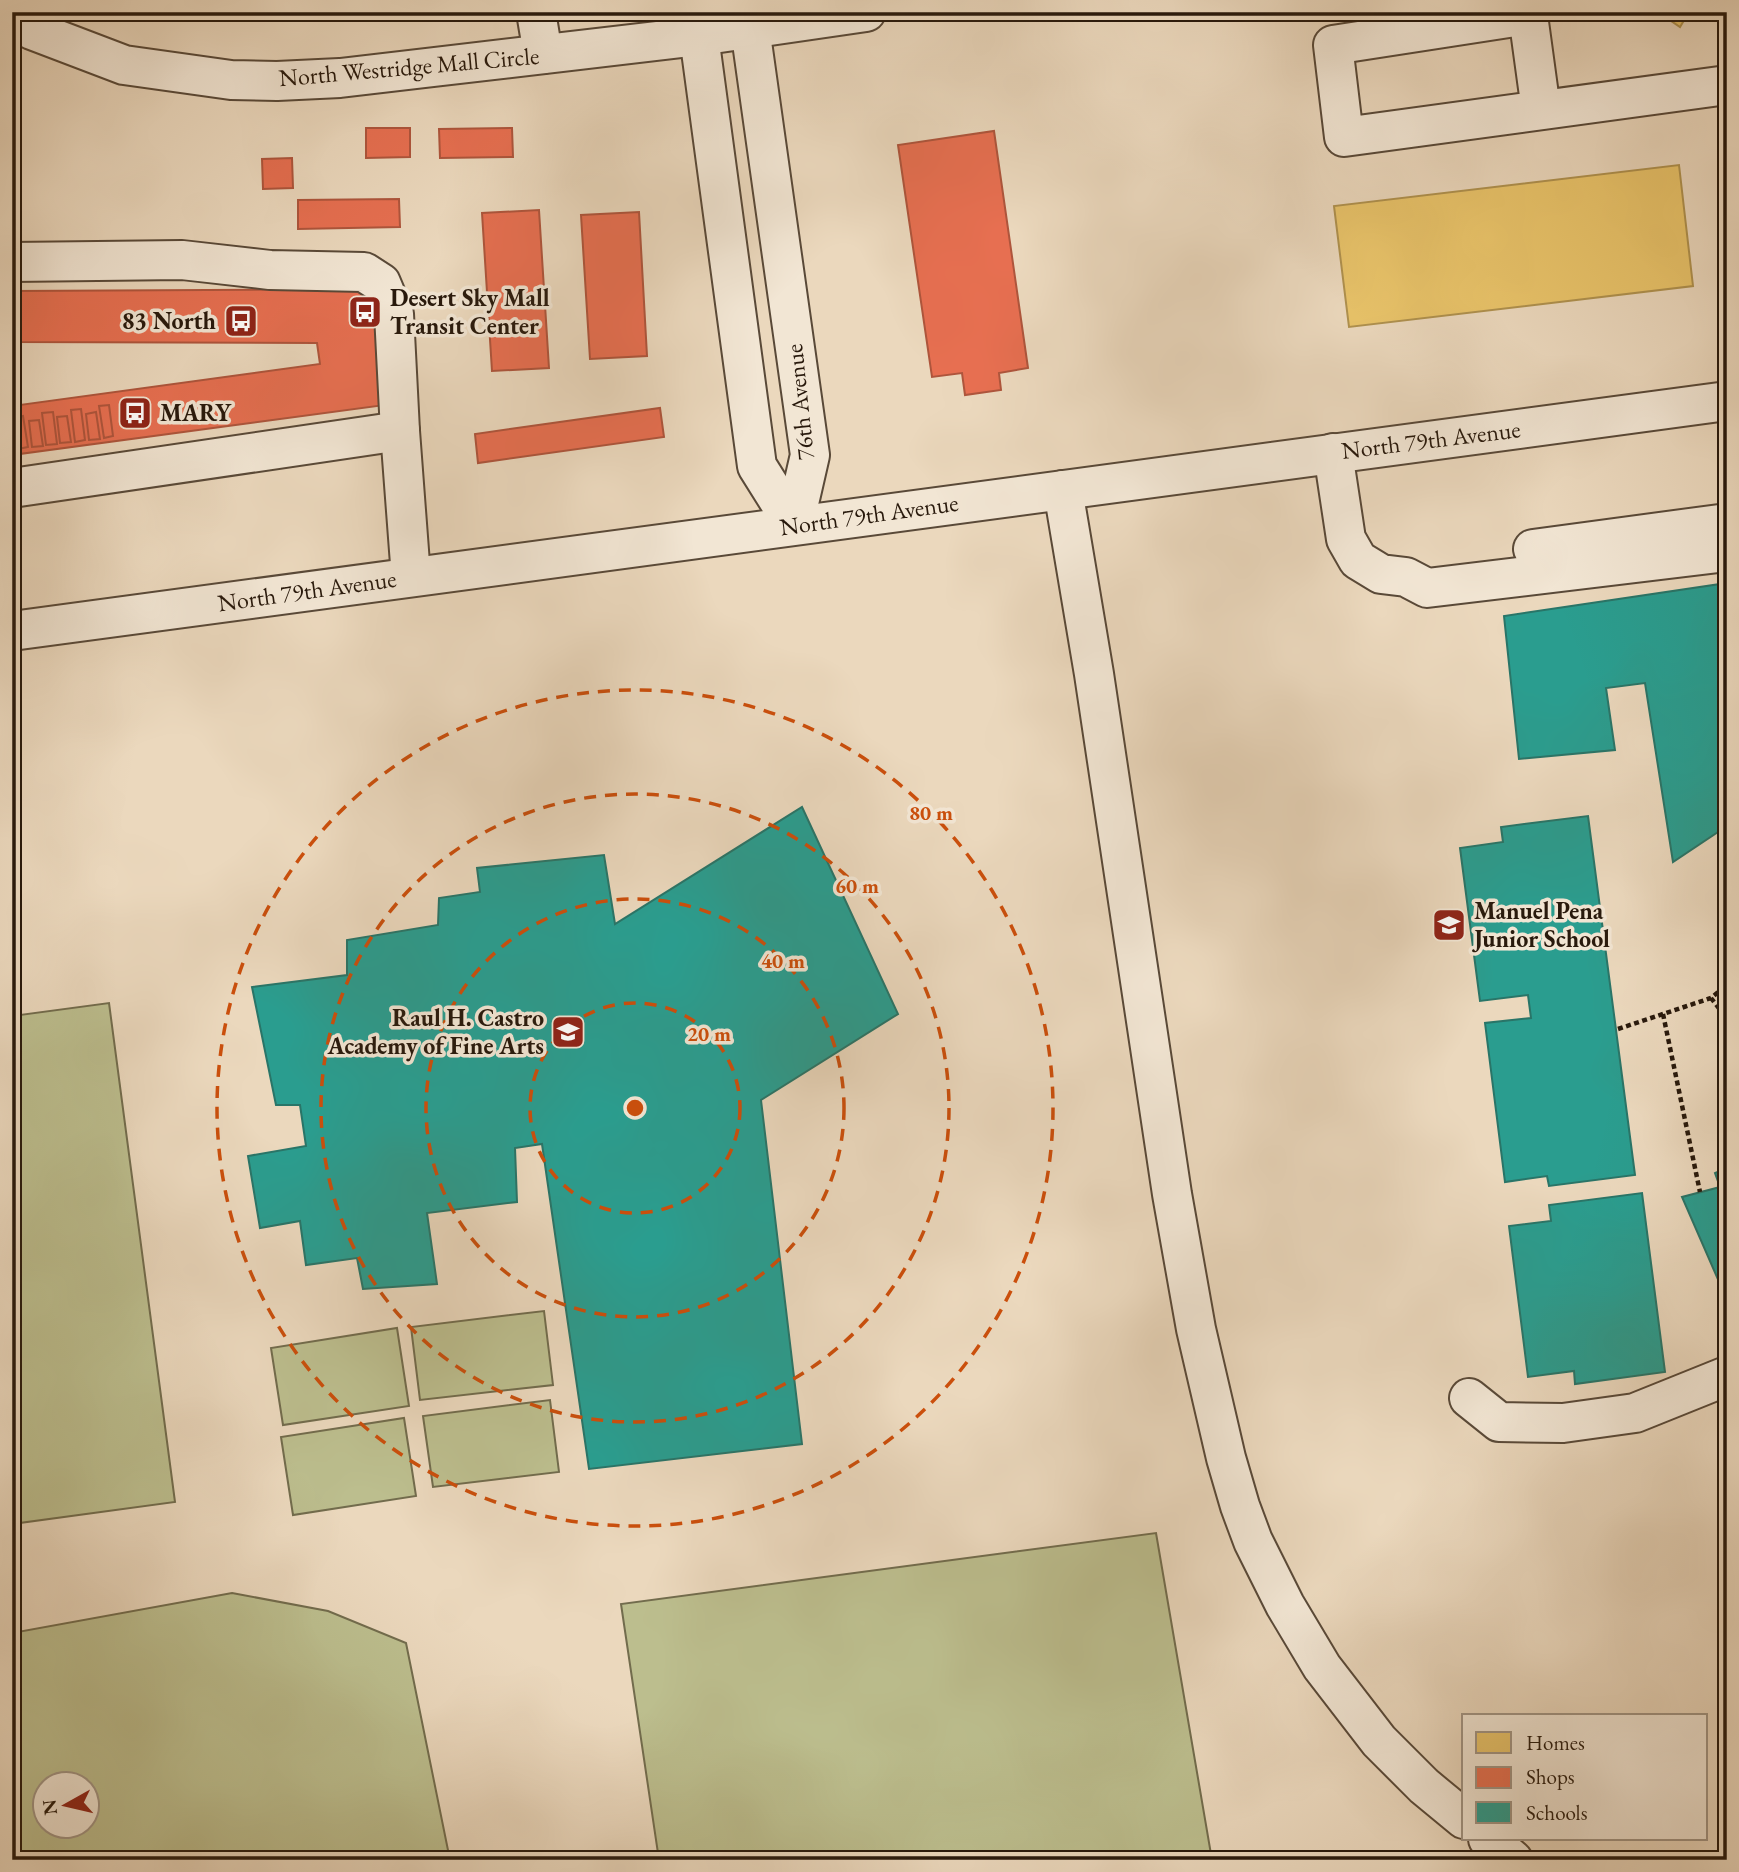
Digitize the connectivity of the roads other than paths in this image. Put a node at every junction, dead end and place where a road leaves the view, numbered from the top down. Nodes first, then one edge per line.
1 (536, 12) edge
2 (866, 12) edge
3 (12, 19) edge
4 (726, 32) junction
5 (543, 54) junction
6 (1727, 85) edge
7 (1541, 110) junction
8 (12, 262) edge
9 (1727, 401) edge
10 (400, 431) junction
11 (1333, 453) junction
12 (12, 488) edge
13 (1063, 490) junction
14 (1727, 523) edge
15 (794, 525) junction
16 (1727, 552) edge
17 (411, 577) junction
18 (1406, 577) junction
19 (12, 631) edge
20 (1727, 1376) edge
21 (1469, 1398) dead end
22 (1462, 1817) edge
23 (1489, 1840) edge
24 (1513, 1860) edge

1 - 5 street
2 - 4 street, North Westridge Mall Circle
3 - 5 street, North Westridge Mall Circle
4 - 5 street, North Westridge Mall Circle
4 - 15 street, 76th Avenue
4 - 15 street, 76th Avenue
6 - 7 street
7 - 7 street
8 - 10 street
9 - 11 street, North 79th Avenue
10 - 12 street
10 - 17 street
11 - 13 street, North 79th Avenue
11 - 18 street
13 - 15 street, North 79th Avenue
13 - 22 street
14 - 18 street
15 - 17 street, North 79th Avenue
16 - 18 street
17 - 19 street, North 79th Avenue
20 - 21 street
23 - 24 street

